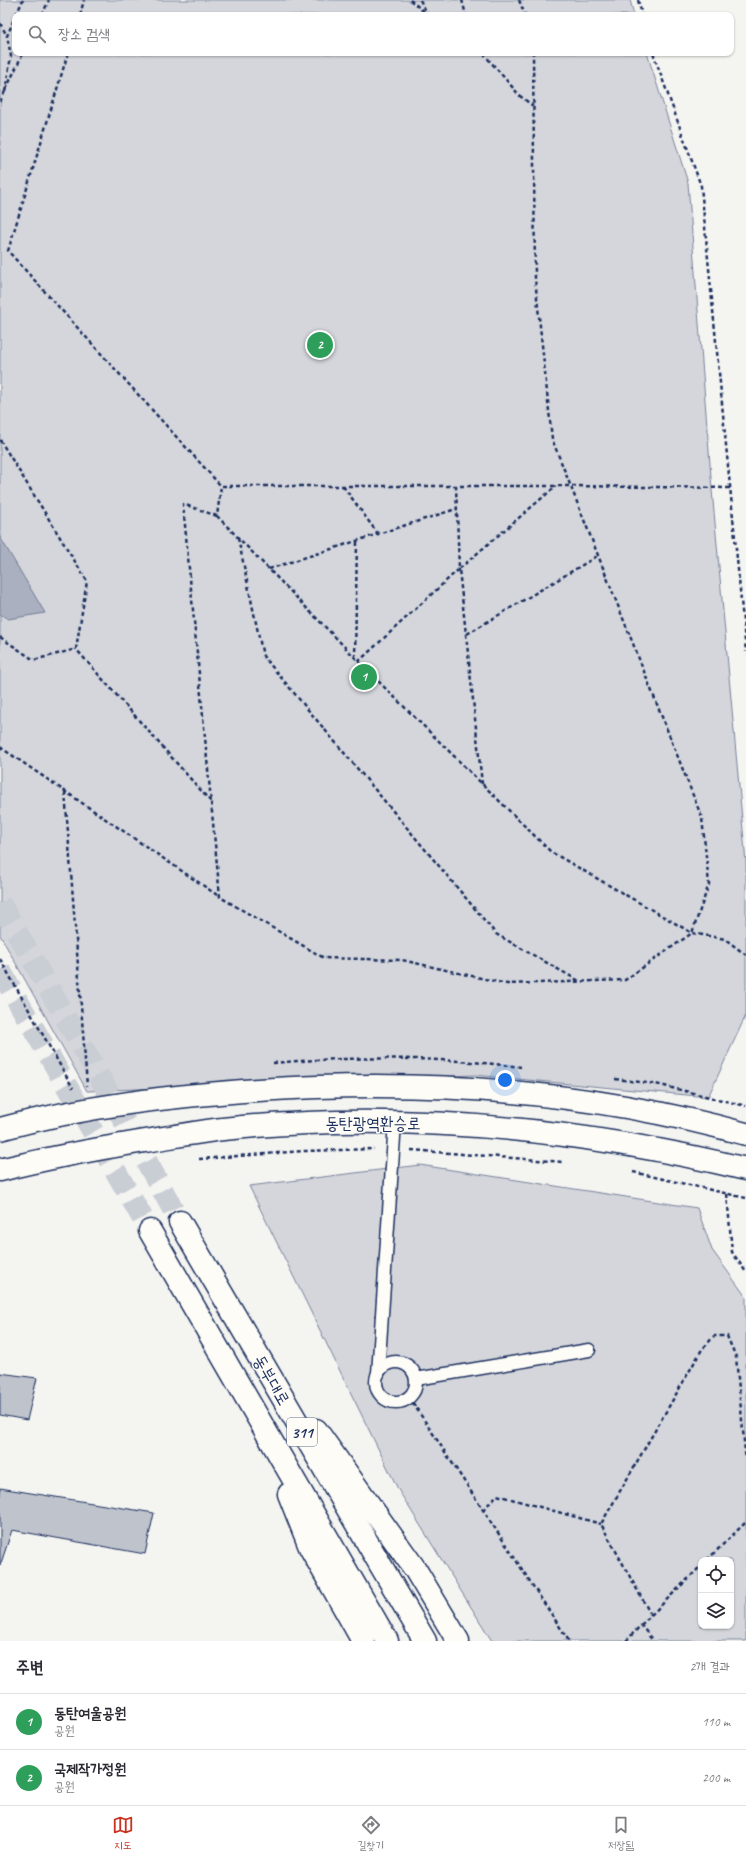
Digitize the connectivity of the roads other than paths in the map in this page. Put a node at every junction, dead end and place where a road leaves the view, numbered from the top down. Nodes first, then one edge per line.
1 (395, 1122) junction
2 (0, 1129) edge
3 (746, 1134) edge
4 (740, 1168) edge
5 (0, 1170) edge
6 (180, 1222) tunnel mouth
7 (150, 1231) tunnel mouth
8 (232, 1311) junction
9 (589, 1350) dead end
10 (378, 1374) junction
11 (416, 1379) junction
12 (257, 1417) junction
13 (363, 1641) edge
14 (387, 1641) edge
15 (425, 1641) edge
16 (458, 1641) edge

1 - 4 main road, 동탄광역환승로
1 - 5 main road, 동탄광역환승로
1 - 10 lane
2 - 3 main road
6 - 8 main road, 동부대로 / 311
7 - 12 main road, 동부대로 / 311
8 - 15 main road, 동부대로 / 311
8 - 16 main road
9 - 11 lane
10 - 11 lane
10 - 11 lane
12 - 13 main road
12 - 14 main road, 동부대로 / 311

